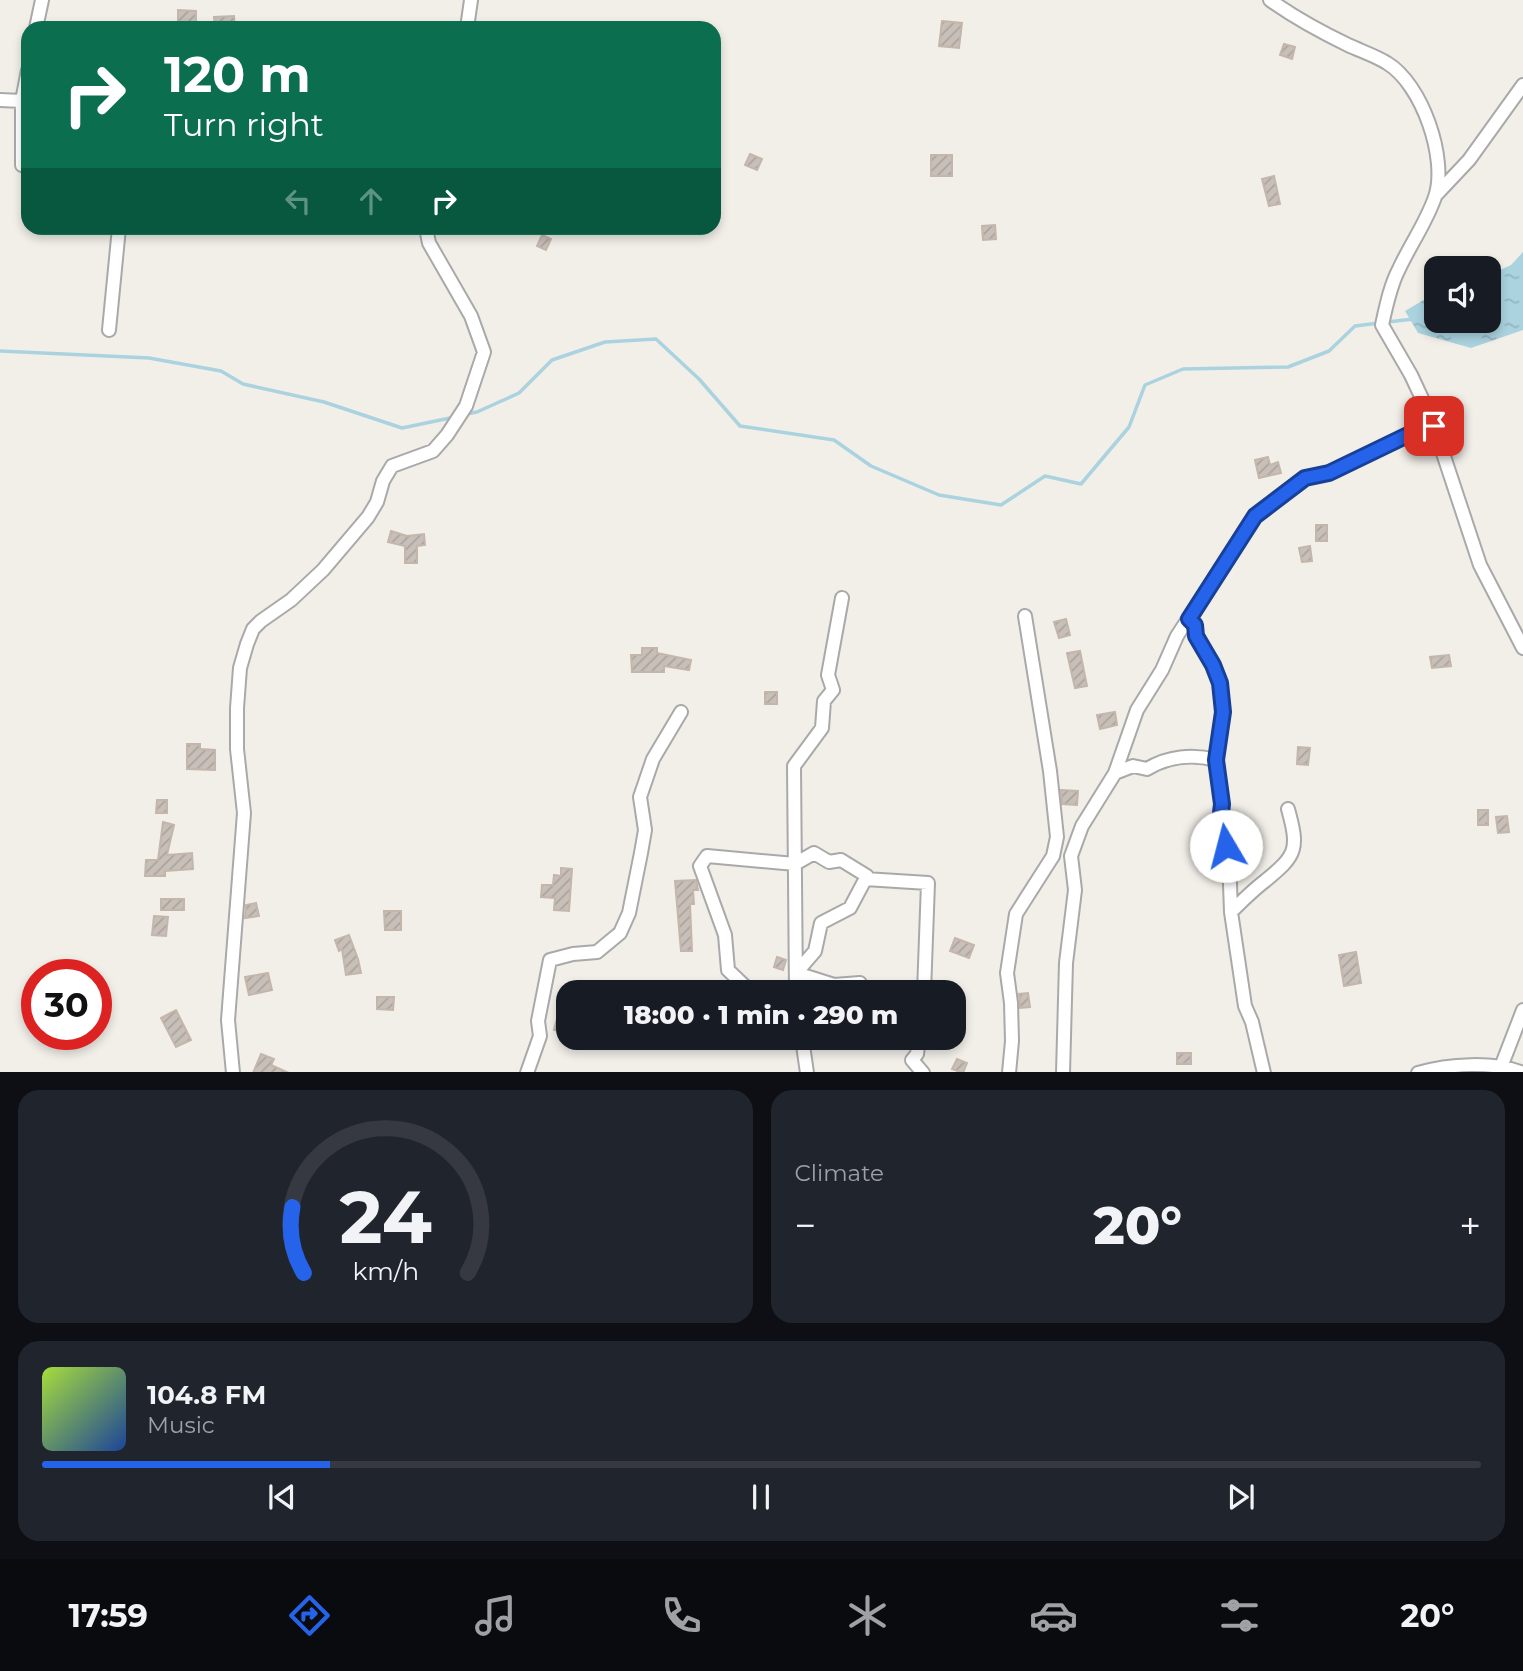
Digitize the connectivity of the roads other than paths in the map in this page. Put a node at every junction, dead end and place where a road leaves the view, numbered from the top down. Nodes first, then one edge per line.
1 (42, 0) edge
2 (471, 0) edge
3 (1270, 0) edge
4 (38, 21) edge
5 (468, 21) edge
6 (1523, 85) edge
7 (0, 100) edge
8 (21, 101) edge
9 (1436, 195) junction
10 (118, 235) edge
11 (427, 235) edge
12 (109, 330) dead end
13 (1434, 426) junction
14 (842, 598) dead end
15 (1025, 616) dead end
16 (1189, 619) junction
17 (1523, 648) edge
18 (681, 712) dead end
19 (1216, 760) junction
20 (1115, 773) junction
21 (1287, 809) dead end
22 (795, 864) junction
23 (865, 879) junction
24 (1231, 912) junction
25 (796, 973) junction
26 (738, 980) edge
27 (796, 980) edge
28 (818, 980) edge
29 (924, 980) edge
30 (1523, 1010) edge
31 (804, 1050) edge
32 (918, 1050) edge
33 (1502, 1067) junction
34 (233, 1072) edge
35 (527, 1072) edge
36 (807, 1072) edge
37 (922, 1072) edge
38 (1009, 1072) edge
39 (1063, 1072) edge
40 (1264, 1072) edge
41 (1419, 1072) edge
42 (1520, 1072) edge

1 - 4 street
2 - 5 street
3 - 9 street
6 - 9 street
7 - 8 street
9 - 13 street
10 - 12 street
11 - 34 street
13 - 16 street
13 - 17 street
14 - 22 street
15 - 38 street
16 - 19 street
16 - 20 street
18 - 35 street
19 - 20 street
19 - 24 street
20 - 39 street
21 - 24 street
22 - 23 street
22 - 25 street
22 - 26 street
23 - 25 street
23 - 29 street
24 - 40 street
25 - 27 street
25 - 28 street
30 - 33 street
31 - 36 street
32 - 37 street
33 - 41 street
33 - 42 street

